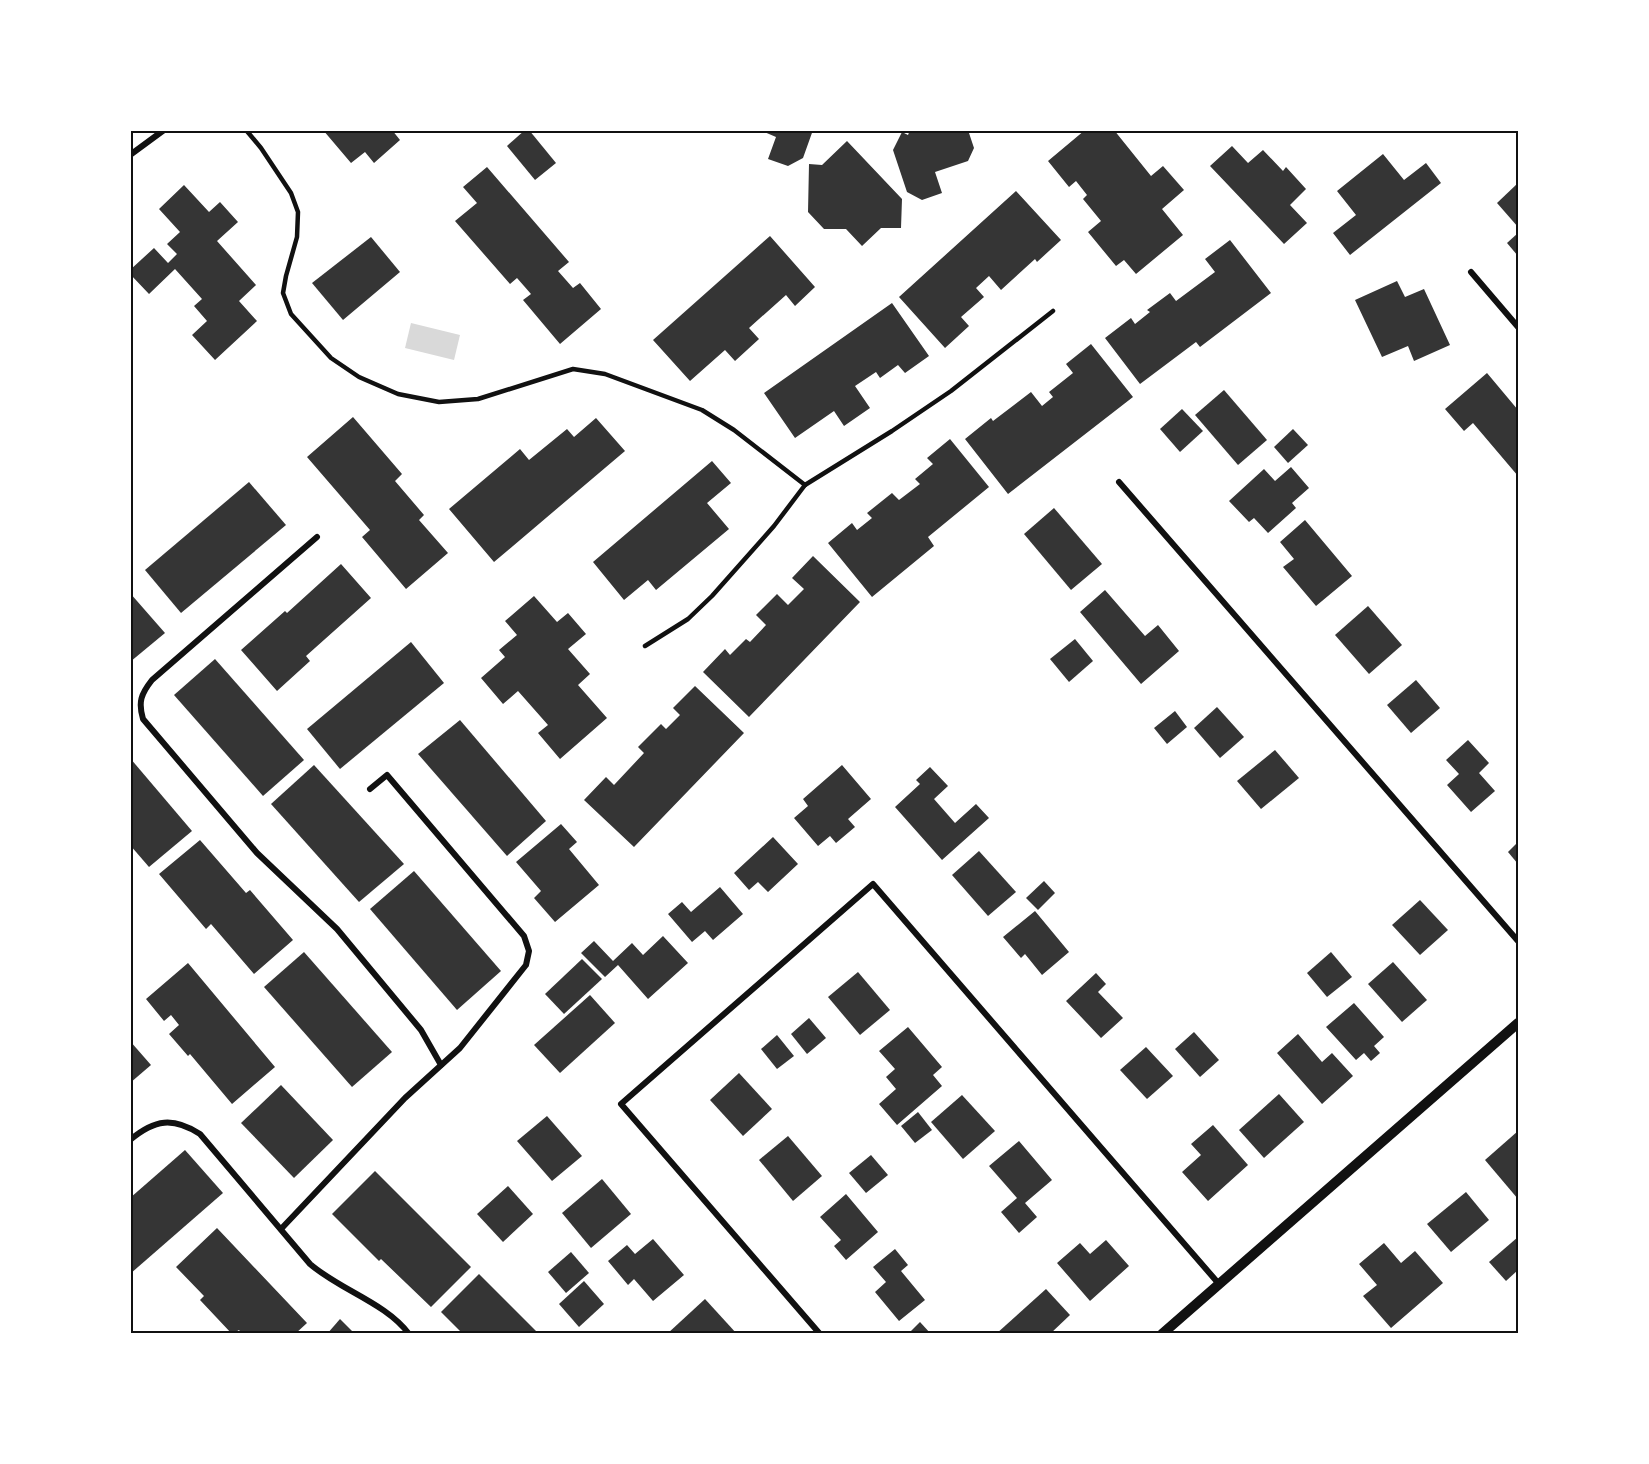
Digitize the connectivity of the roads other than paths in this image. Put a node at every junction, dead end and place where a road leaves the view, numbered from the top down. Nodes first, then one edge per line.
1 (164, 130) edge
2 (246, 130) edge
3 (130, 155) edge
4 (1472, 272) dead end
5 (1053, 311) dead end
6 (1518, 327) edge
7 (1119, 482) dead end
8 (805, 484) junction
9 (317, 537) dead end
10 (645, 646) dead end
11 (370, 789) dead end
12 (1518, 941) edge
13 (1518, 1023) edge
14 (441, 1065) junction
15 (130, 1140) edge
16 (281, 1229) junction
17 (1219, 1284) junction
18 (409, 1334) edge
19 (820, 1334) edge
20 (1162, 1334) edge

1 - 3 street
2 - 8 lane
4 - 6 street
5 - 8 lane
7 - 12 street
8 - 10 lane
9 - 14 street
11 - 14 street
13 - 17 street
14 - 16 street
15 - 16 street
16 - 18 street
17 - 19 street
17 - 20 street

